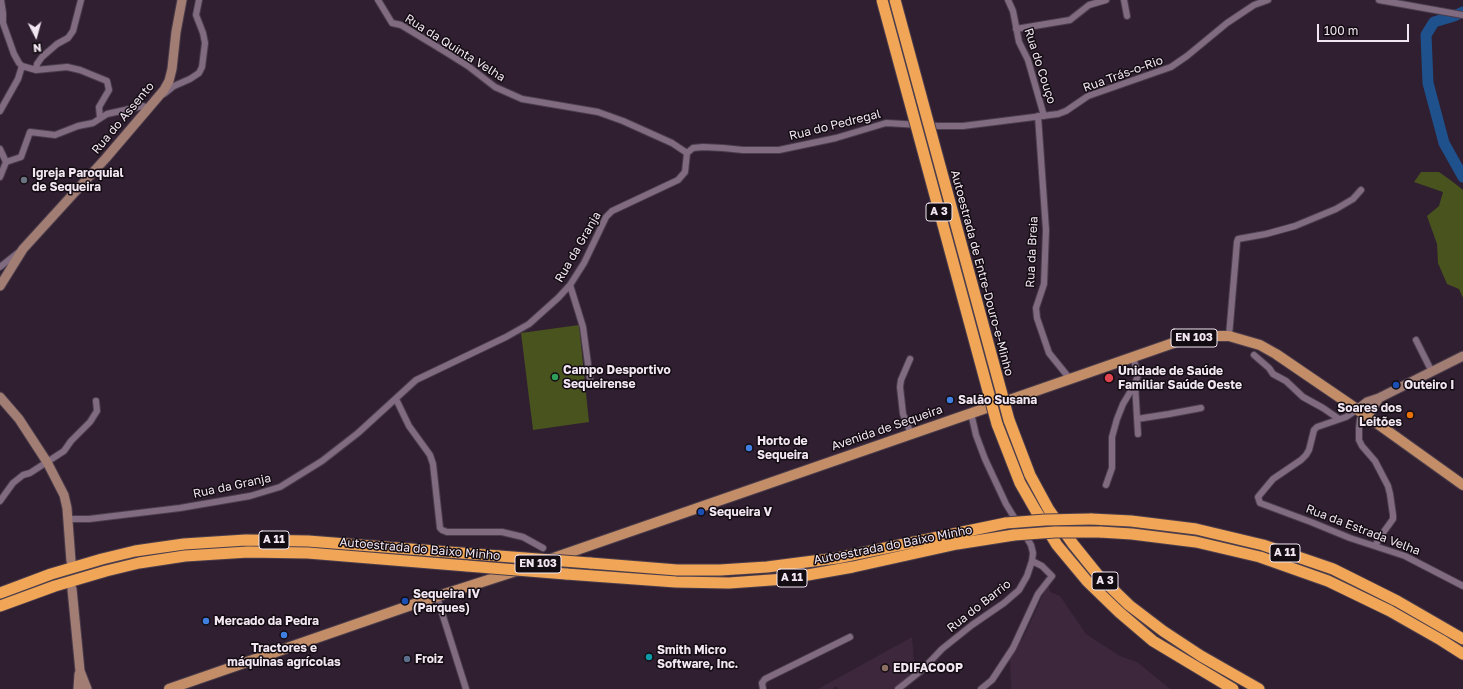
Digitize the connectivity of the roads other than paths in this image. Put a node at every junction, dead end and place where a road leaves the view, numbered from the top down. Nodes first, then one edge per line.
1 (1, 0) edge
2 (81, 0) edge
3 (182, 0) edge
4 (198, 0) edge
5 (378, 0) edge
6 (882, 0) edge
7 (895, 0) edge
8 (1008, 0) edge
9 (1106, 0) edge
10 (1124, 0) edge
11 (1268, 0) edge
12 (1379, 0) edge
13 (1463, 15) edge
14 (1127, 16) dead end
15 (2, 23) edge
16 (1016, 29) junction
17 (22, 66) junction
18 (36, 70) junction
19 (150, 106) junction
20 (0, 111) edge
21 (1041, 116) junction
22 (100, 118) junction
23 (0, 149) edge
24 (687, 153) junction
25 (6, 162) junction
26 (0, 177) edge
27 (1361, 190) dead end
28 (23, 249) junction
29 (0, 267) edge
30 (3, 274) edge
31 (570, 285) junction
32 (0, 286) edge
33 (1229, 336) junction
34 (1416, 340) dead end
35 (1254, 354) dead end
36 (1463, 356) edge
37 (1133, 357) junction
38 (910, 359) dead end
39 (1432, 372) junction
40 (1070, 378) junction
41 (590, 379) dead end
42 (1135, 384) junction
43 (0, 397) edge
44 (396, 399) junction
45 (96, 401) dead end
46 (1201, 408) dead end
47 (971, 413) junction
48 (1363, 413) junction
49 (1137, 418) junction
50 (1339, 419) junction
51 (911, 434) junction
52 (1138, 434) dead end
53 (47, 462) junction
54 (1106, 485) dead end
55 (1463, 485) edge
56 (0, 501) edge
57 (68, 519) junction
58 (1375, 546) junction
59 (543, 548) dead end
60 (70, 561) dead end
61 (1032, 562) junction
62 (1463, 586) edge
63 (72, 589) dead end
64 (0, 593) edge
65 (437, 597) junction
66 (0, 606) edge
67 (850, 637) dead end
68 (1463, 639) edge
69 (1463, 654) edge
70 (80, 671) junction
71 (189, 686) edge
72 (78, 689) edge
73 (87, 689) edge
74 (169, 689) edge
75 (466, 689) edge
76 (763, 689) edge
77 (898, 689) edge
78 (981, 689) edge
79 (1233, 689) edge
80 (1258, 689) edge

1 - 15 street
2 - 18 street
3 - 19 street, Rua do Assento
4 - 19 street
5 - 24 street, Rua da Quinta Velha
6 - 79 highway, Autoestrada de Entre-Douro-e-Minho / A 3, bridge
7 - 80 highway, Autoestrada de Entre-Douro-e-Minho / A 3, bridge
8 - 16 street, Rua do Couço
9 - 16 street
10 - 14 street
11 - 21 street, Rua Trás-o-Rio
12 - 13 street
15 - 17 street
16 - 21 street, Rua do Couço
17 - 18 street
17 - 20 street
18 - 22 street
19 - 22 street
19 - 28 street, Rua do Assento
21 - 24 street, Rua do Pedregal
21 - 40 street, Rua da Breia
22 - 25 street
23 - 25 street
24 - 31 street, Rua da Granja
25 - 26 street
27 - 33 street
28 - 29 street
28 - 30 street, Rua do Assento
30 - 32 street, Rua do Assento
31 - 41 street
31 - 44 street, Rua da Granja
33 - 37 main road, Avenida de Sequeira / EN 103
33 - 48 main road, Avenida de Sequeira / EN 103
34 - 39 street
35 - 50 street
36 - 39 street
37 - 40 main road, Avenida de Sequeira / EN 103
37 - 42 street
38 - 51 street
39 - 48 street
40 - 47 main road, Avenida de Sequeira / EN 103
42 - 49 street
42 - 54 street
43 - 53 street
44 - 57 street, Rua da Granja
44 - 59 street
45 - 53 street
46 - 49 street
47 - 51 main road, Avenida de Sequeira / EN 103
47 - 61 street
48 - 50 street
48 - 55 main road, EN 103
48 - 58 street
49 - 52 street
50 - 58 street, Rua da Estrada Velha
51 - 65 main road, Avenida de Sequeira / EN 103
53 - 56 street
53 - 57 street
57 - 60 street
58 - 62 street, Rua da Estrada Velha
61 - 77 street, Rua do Barrio
61 - 78 street
63 - 70 street
64 - 68 highway, Autoestrada do Baixo Minho / A 11, bridge
65 - 71 main road, EN 103
65 - 75 street
66 - 69 highway, Autoestrada do Baixo Minho / A 11, bridge
67 - 76 street
70 - 72 street
70 - 73 street
71 - 74 main road, EN 103

